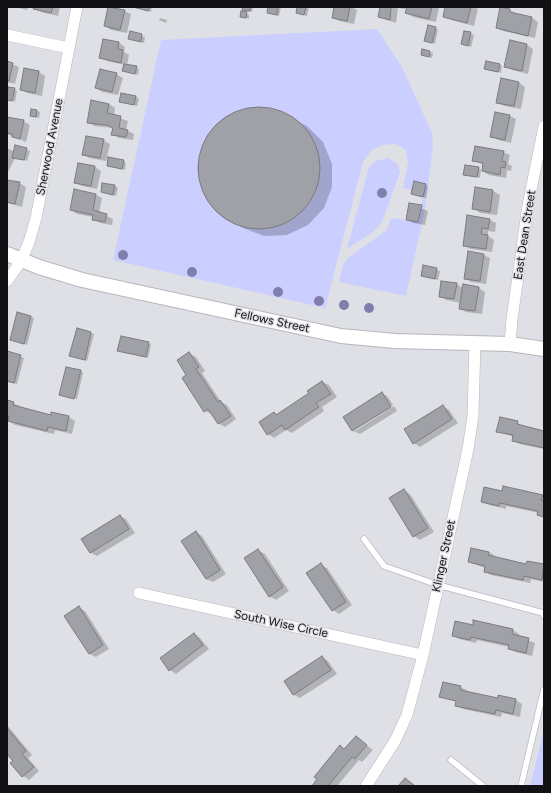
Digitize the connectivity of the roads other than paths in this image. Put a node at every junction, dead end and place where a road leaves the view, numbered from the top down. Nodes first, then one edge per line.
1 (77, 7) edge
2 (7, 35) edge
3 (69, 48) junction
4 (544, 126) edge
5 (7, 254) edge
6 (20, 261) junction
7 (7, 282) edge
8 (475, 344) junction
9 (510, 344) junction
10 (544, 349) edge
11 (364, 539) dead end
12 (438, 585) junction
13 (139, 592) dead end
14 (544, 614) edge
15 (423, 655) junction
16 (544, 689) edge
17 (451, 760) dead end
18 (366, 786) edge
19 (483, 786) edge
20 (521, 786) edge

1 - 3 street, Sherwood Avenue
2 - 3 street
3 - 6 street, Sherwood Avenue
4 - 9 street, East Dean Street
5 - 6 street, Fellows Street
6 - 7 street, Sherwood Avenue
6 - 8 street, Fellows Street
8 - 9 street, Fellows Street
8 - 12 street, Klinger Street
9 - 10 street, Fellows Street
11 - 12 lane
12 - 14 lane
12 - 15 street, Klinger Street
13 - 15 street, South Wise Circle
15 - 18 street, Klinger Street
16 - 20 lane
17 - 19 lane

